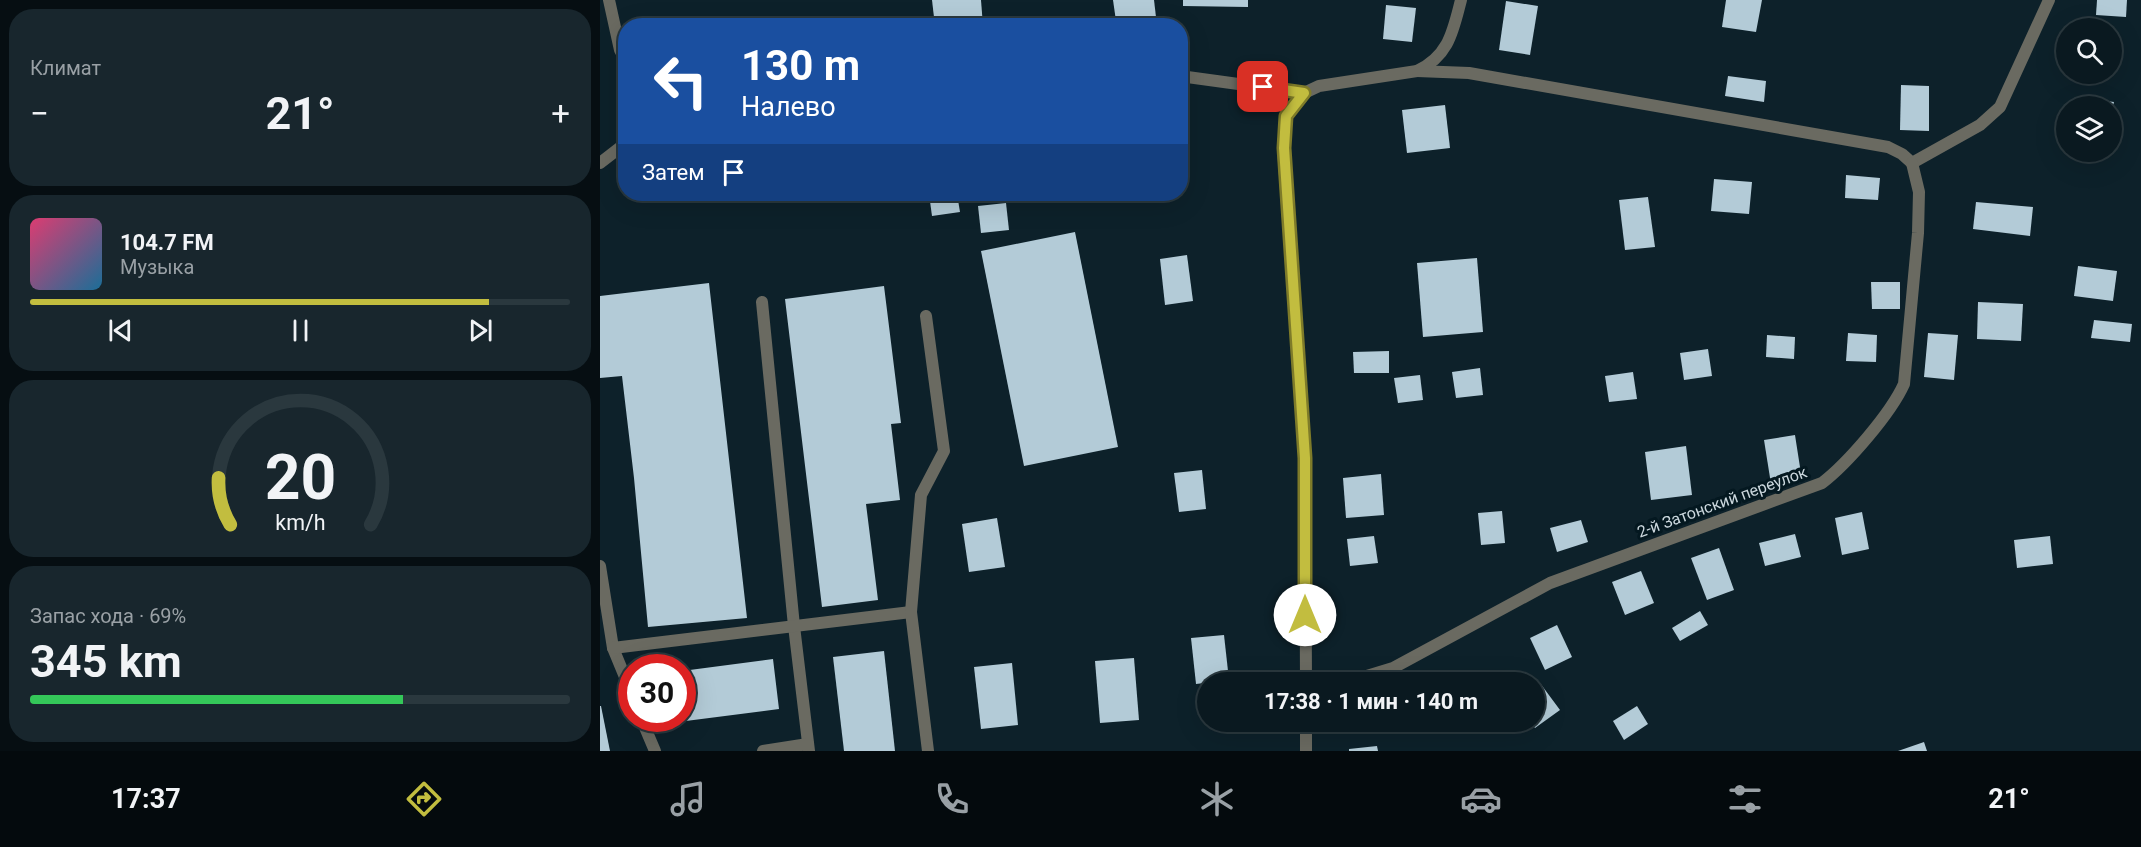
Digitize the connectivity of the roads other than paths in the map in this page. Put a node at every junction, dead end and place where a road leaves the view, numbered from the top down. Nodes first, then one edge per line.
1 (609, 0) edge
2 (1461, 0) edge
3 (2049, 0) edge
4 (618, 42) edge
5 (1417, 71) junction
6 (1188, 77) edge
7 (1304, 93) junction
8 (618, 149) edge
9 (600, 163) edge
10 (1912, 163) junction
11 (762, 302) dead end
12 (926, 316) dead end
13 (600, 566) edge
14 (911, 612) junction
15 (794, 626) junction
16 (613, 648) junction
17 (618, 660) edge
18 (1305, 672) edge
19 (1379, 672) edge
20 (647, 732) edge
21 (1306, 732) edge
22 (808, 748) edge
23 (655, 751) edge
24 (763, 751) edge
25 (928, 751) edge
26 (1306, 751) edge

1 - 4 street
2 - 5 street
3 - 10 street
5 - 7 street
5 - 10 street
6 - 7 street
7 - 18 street
8 - 9 street
10 - 19 street, 2-й Затонский переулок
11 - 15 street
12 - 14 street
13 - 16 street
14 - 15 street
14 - 25 street
15 - 16 street
15 - 22 street
16 - 17 street
20 - 23 street
21 - 26 street
22 - 24 street

